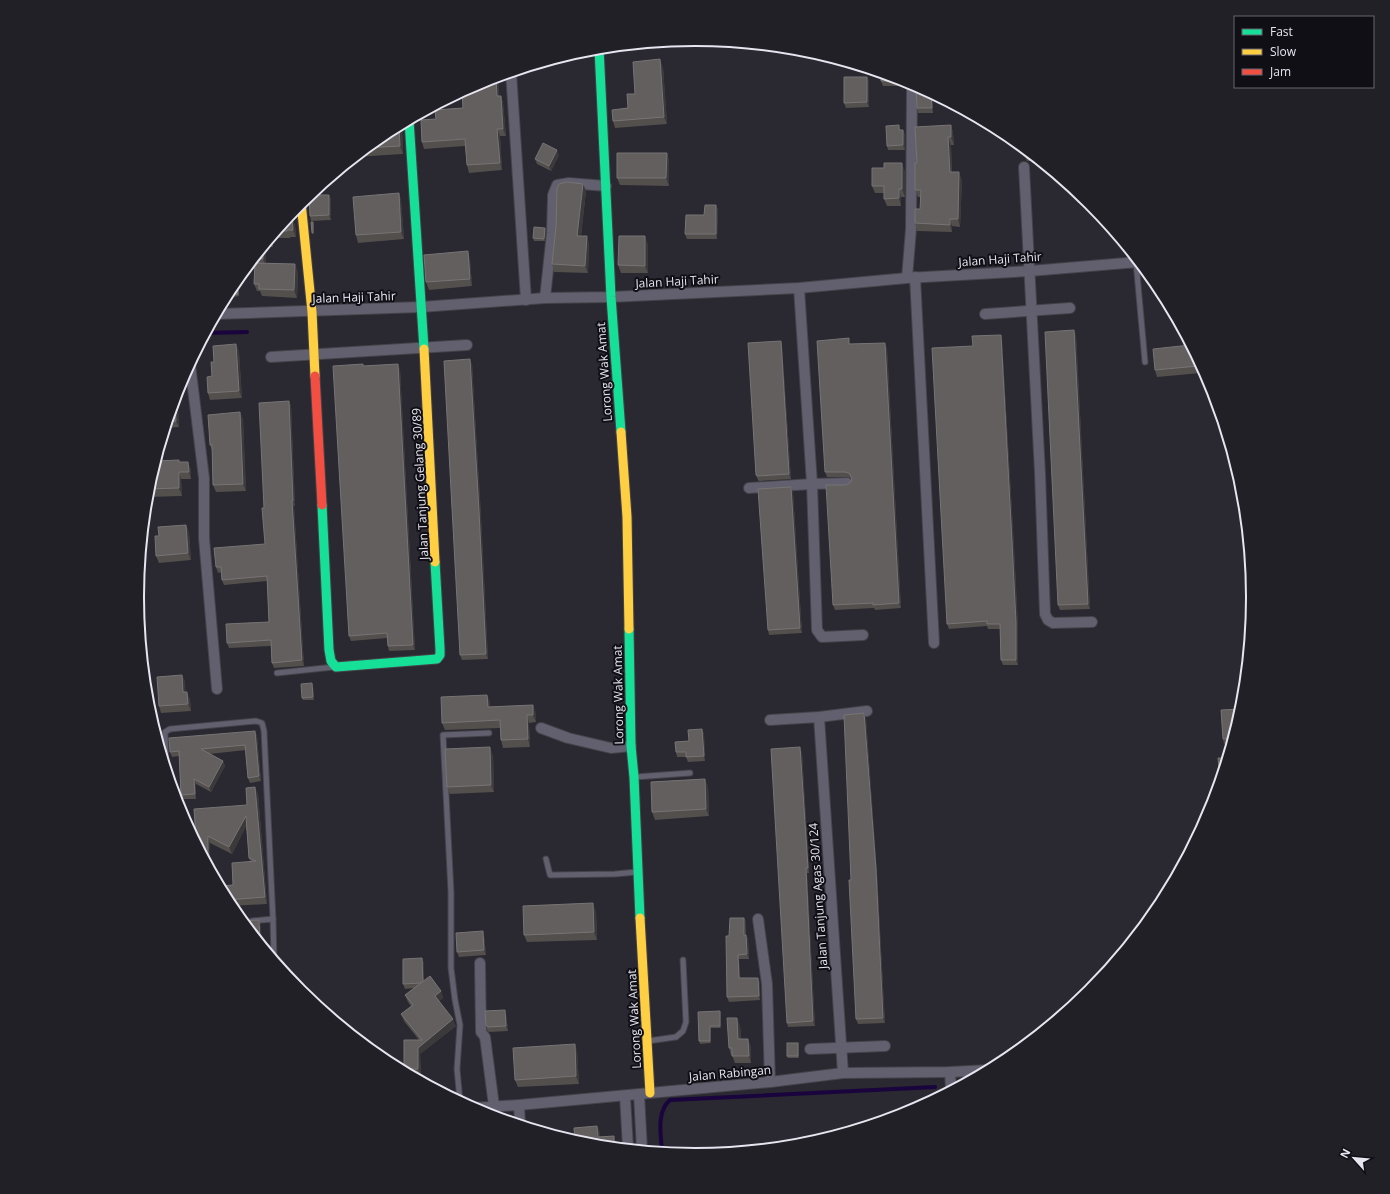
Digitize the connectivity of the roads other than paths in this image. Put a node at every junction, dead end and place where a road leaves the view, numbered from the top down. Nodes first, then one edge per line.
1 (598, 55) edge
2 (511, 78) edge
3 (912, 91) edge
4 (409, 126) edge
5 (1024, 168) dead end
6 (606, 186) junction
7 (303, 210) edge
8 (1131, 261) edge
9 (1137, 268) edge
10 (1030, 270) junction
11 (911, 277) junction
12 (799, 288) junction
13 (611, 297) junction
14 (545, 298) junction
15 (526, 300) junction
16 (421, 307) junction
17 (1070, 308) dead end
18 (1032, 311) junction
19 (312, 312) junction
20 (223, 314) edge
21 (985, 314) dead end
22 (467, 345) dead end
23 (425, 348) junction
24 (314, 355) junction
25 (272, 357) dead end
26 (1145, 362) dead end
27 (191, 374) edge
28 (847, 483) edge
29 (812, 484) junction
30 (749, 488) dead end
31 (1092, 622) dead end
32 (863, 635) dead end
33 (934, 643) dead end
34 (336, 667) junction
35 (277, 674) dead end
36 (217, 689) dead end
37 (867, 711) dead end
38 (819, 717) junction
39 (770, 720) dead end
40 (541, 728) dead end
41 (489, 733) dead end
42 (165, 746) edge
43 (631, 746) junction
44 (690, 772) dead end
45 (634, 777) junction
46 (546, 859) dead end
47 (638, 872) junction
48 (273, 919) junction
49 (758, 919) dead end
50 (250, 921) edge
51 (274, 951) edge
52 (683, 960) dead end
53 (480, 963) dead end
54 (647, 1041) junction
55 (885, 1046) dead end
56 (842, 1047) junction
57 (810, 1049) dead end
58 (975, 1071) edge
59 (950, 1072) junction
60 (843, 1073) junction
61 (770, 1082) junction
62 (951, 1085) edge
63 (650, 1093) junction
64 (639, 1094) junction
65 (459, 1095) edge
66 (625, 1096) junction
67 (519, 1105) junction
68 (494, 1106) junction
69 (486, 1107) edge
70 (520, 1120) edge
71 (628, 1144) edge
72 (642, 1145) edge

1 - 6 street, Lorong Wak Amat
2 - 15 street
3 - 11 street
4 - 16 street, Jalan Tanjung Gelang 30/89
5 - 10 street
6 - 13 street, Lorong Wak Amat
6 - 14 street
7 - 19 street
8 - 10 street, Jalan Haji Tahir
9 - 26 lane
10 - 11 street, Jalan Haji Tahir
10 - 18 street
11 - 12 street, Jalan Haji Tahir
11 - 33 street
12 - 13 street, Jalan Haji Tahir
12 - 29 street
13 - 14 street, Jalan Haji Tahir
13 - 43 street, Lorong Wak Amat
14 - 15 street, Jalan Haji Tahir
15 - 16 street, Jalan Haji Tahir
16 - 19 street, Jalan Haji Tahir
16 - 23 street, Jalan Tanjung Gelang 30/89
17 - 18 street
18 - 21 street
18 - 31 street
19 - 20 street, Jalan Haji Tahir
19 - 24 street
22 - 23 street
23 - 24 street
23 - 34 street, Jalan Tanjung Gelang 30/89
24 - 25 street
24 - 34 street
27 - 36 street
28 - 29 street
29 - 30 street
29 - 32 street
34 - 35 lane
37 - 38 street
38 - 39 street
38 - 56 street, Jalan Tanjung Agas 30/124
40 - 43 street
41 - 65 lane
42 - 48 lane
43 - 45 street, Lorong Wak Amat
44 - 45 lane
45 - 47 street, Lorong Wak Amat
46 - 47 lane
47 - 54 street, Lorong Wak Amat
48 - 50 lane
48 - 51 lane
49 - 61 street
52 - 54 lane
53 - 68 street
54 - 63 street, Lorong Wak Amat
55 - 56 street
56 - 57 street
56 - 60 street, Jalan Tanjung Agas 30/124
58 - 59 street, Jalan Rabingan
59 - 60 street, Jalan Rabingan
59 - 62 street
60 - 61 street, Jalan Rabingan
61 - 63 street, Jalan Rabingan
63 - 64 street, Jalan Rabingan
64 - 66 street, Jalan Rabingan
64 - 72 street
66 - 67 street, Jalan Rabingan
66 - 71 street
67 - 68 street, Jalan Rabingan
67 - 70 street
68 - 69 street, Jalan Rabingan

